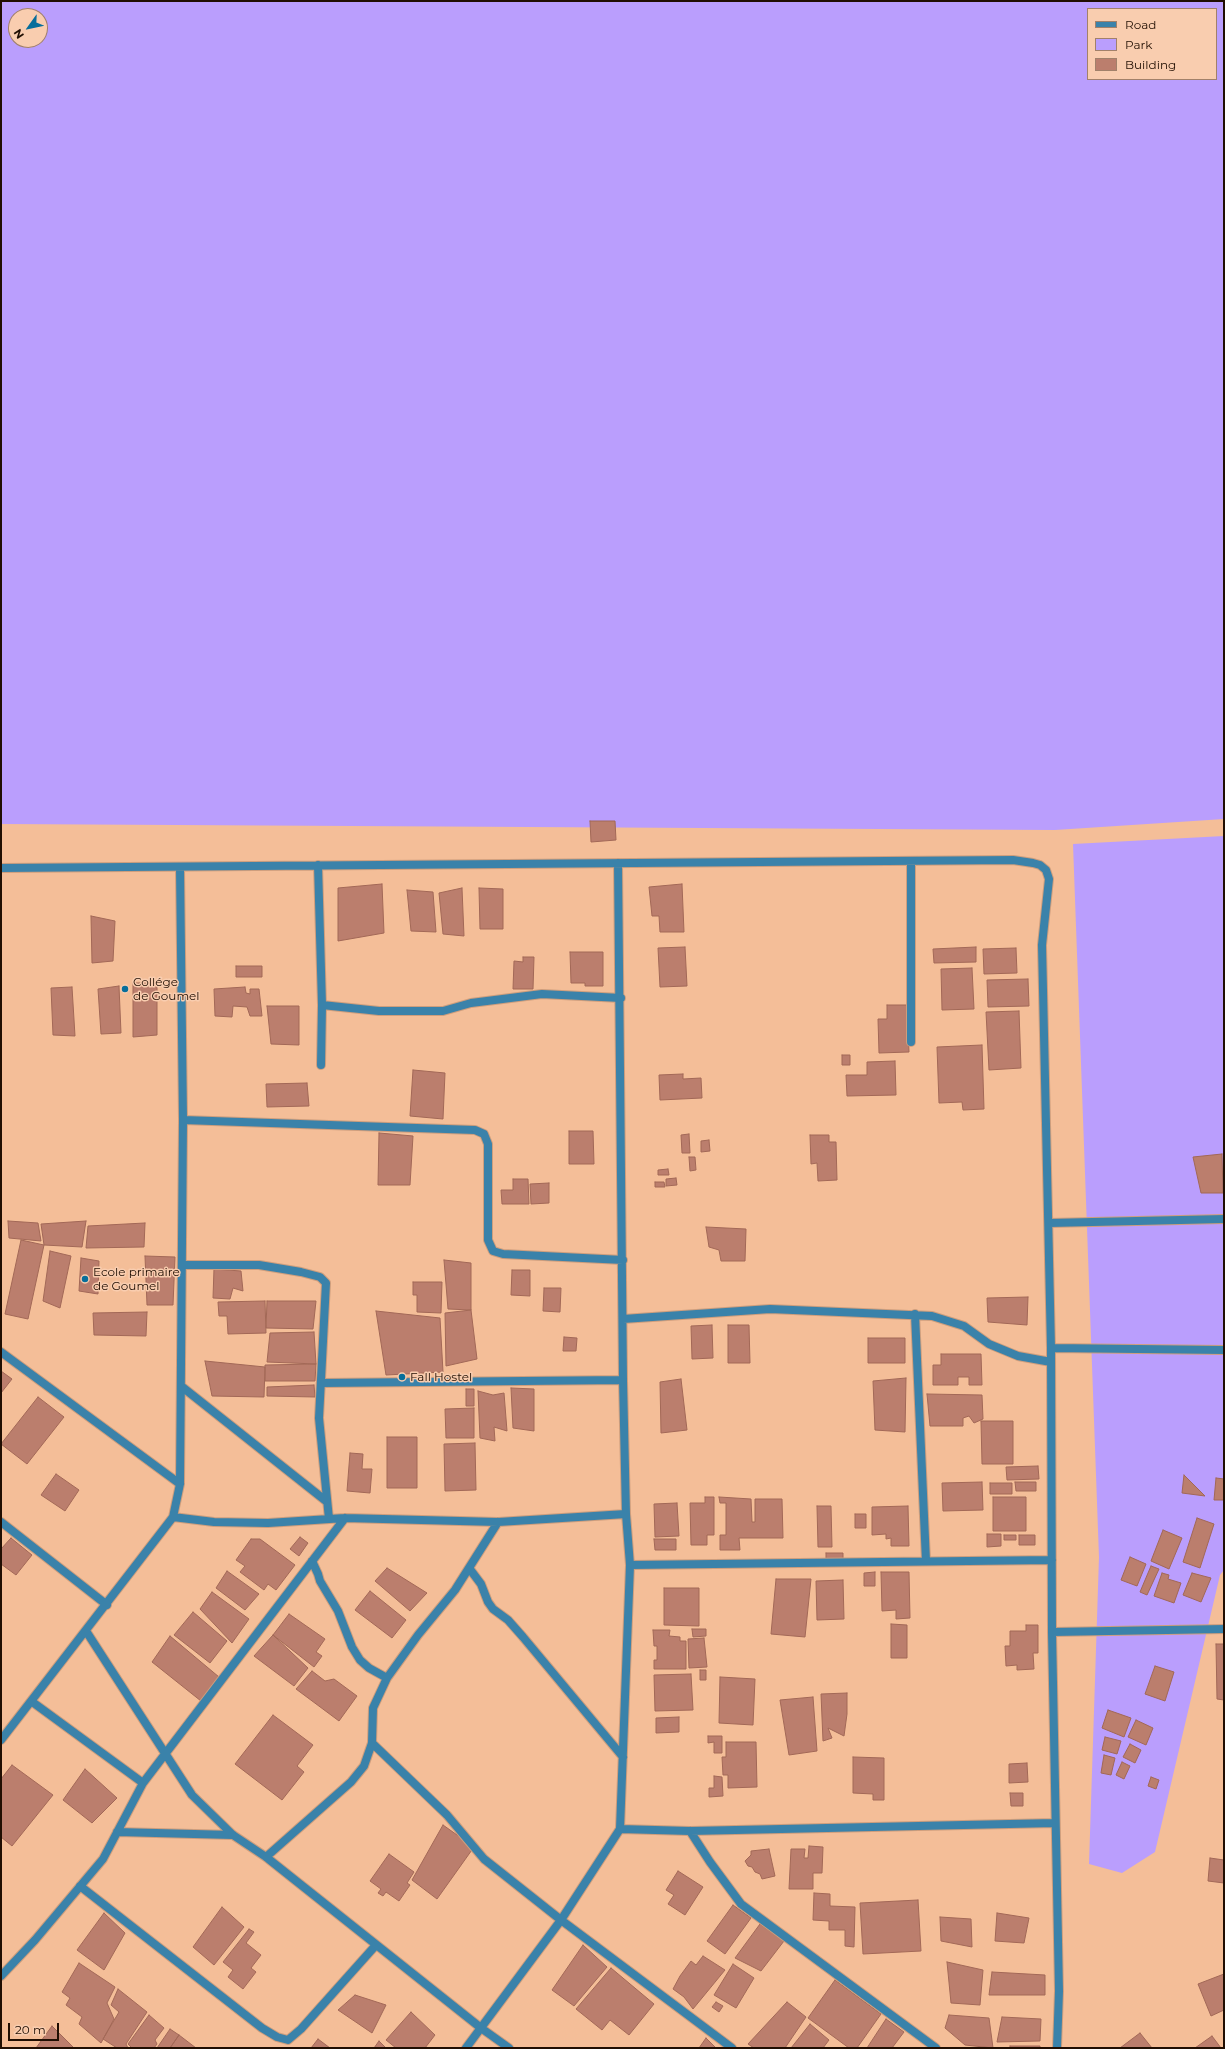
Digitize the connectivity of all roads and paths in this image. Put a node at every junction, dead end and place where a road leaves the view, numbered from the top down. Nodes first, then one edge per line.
1 (911, 862) junction
2 (618, 864) junction
3 (318, 865) junction
4 (180, 867) junction
5 (1, 868) edge
6 (621, 998) junction
7 (322, 1005) junction
8 (911, 1042) dead end
9 (321, 1065) dead end
10 (183, 1120) junction
11 (1224, 1219) edge
12 (1049, 1223) junction
13 (623, 1260) junction
14 (182, 1265) junction
15 (915, 1314) junction
16 (623, 1319) junction
17 (1051, 1348) junction
18 (1224, 1350) edge
19 (1, 1352) edge
20 (1051, 1362) junction
21 (624, 1380) junction
22 (322, 1383) junction
23 (181, 1386) junction
24 (180, 1484) junction
25 (326, 1501) junction
26 (626, 1514) junction
27 (173, 1518) junction
28 (345, 1518) junction
29 (329, 1519) junction
30 (1, 1522) edge
31 (498, 1522) junction
32 (1052, 1560) junction
33 (312, 1561) junction
34 (926, 1561) junction
35 (630, 1565) junction
36 (469, 1568) junction
37 (107, 1605) junction
38 (1224, 1629) edge
39 (86, 1631) junction
40 (1052, 1632) junction
41 (387, 1678) junction
42 (31, 1701) junction
43 (1, 1740) edge
44 (372, 1742) junction
45 (165, 1754) junction
46 (623, 1757) junction
47 (143, 1783) junction
48 (1055, 1823) junction
49 (620, 1829) junction
50 (690, 1831) junction
51 (117, 1832) junction
52 (233, 1835) junction
53 (266, 1857) junction
54 (80, 1886) junction
55 (561, 1920) junction
56 (376, 1945) junction
57 (1, 1976) edge
58 (481, 2028) junction
59 (466, 2048) edge
60 (509, 2048) edge
61 (732, 2048) edge
62 (936, 2048) edge
63 (1057, 2048) edge

1 - 2 street
1 - 8 street
1 - 12 street
2 - 3 street
2 - 6 street
3 - 4 street
3 - 7 street
4 - 5 street
4 - 10 street
6 - 7 street
6 - 13 street
7 - 9 street
10 - 13 street
10 - 14 street
11 - 12 street
12 - 17 street
13 - 16 street
14 - 22 street
14 - 23 street
15 - 16 street
15 - 20 street
15 - 34 street
16 - 21 street
17 - 18 street
17 - 20 street
19 - 24 street
20 - 32 street
21 - 22 street
21 - 26 street
22 - 25 street
23 - 24 street
23 - 25 street
24 - 27 street
25 - 29 street
26 - 31 street
26 - 35 street
27 - 29 street
27 - 37 street
28 - 29 street
28 - 31 street
28 - 33 street
30 - 37 street
31 - 36 street
32 - 34 street
32 - 40 street
33 - 41 street
33 - 45 street
34 - 35 street
35 - 46 street
36 - 41 street
36 - 46 street
37 - 39 street
38 - 40 street
39 - 42 street
39 - 45 street
40 - 48 street
41 - 44 street
42 - 43 street
42 - 47 street
44 - 53 street
44 - 55 street
45 - 47 street
45 - 52 street
46 - 49 street
47 - 51 street
48 - 50 street
48 - 63 street
49 - 50 street
49 - 55 street
50 - 62 street
51 - 52 street
51 - 54 street
52 - 53 street
53 - 56 street
54 - 56 street
54 - 57 street
55 - 58 street
55 - 61 street
56 - 58 street
58 - 59 street
58 - 60 street

